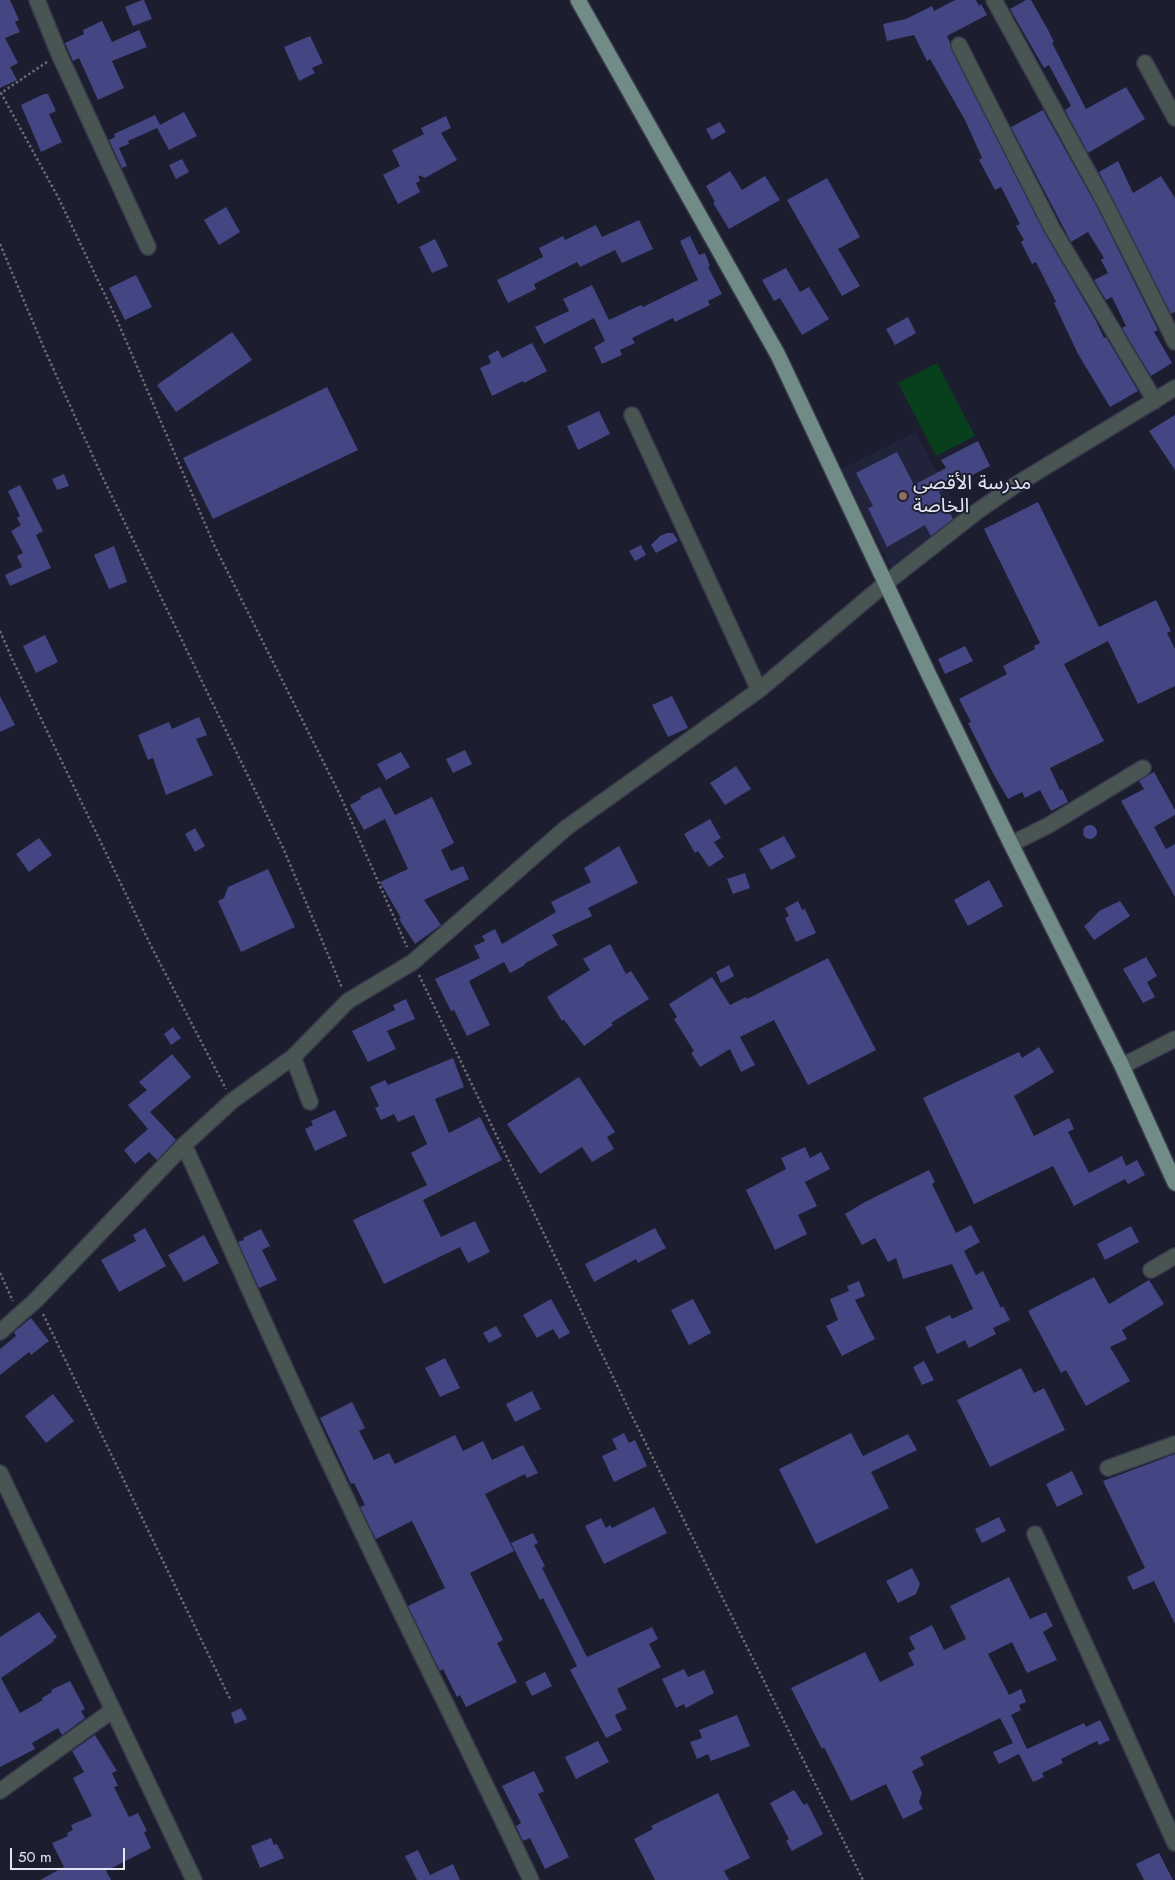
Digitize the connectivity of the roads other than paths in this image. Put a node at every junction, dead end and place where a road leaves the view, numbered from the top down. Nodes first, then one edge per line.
1 (37, 0) edge
2 (578, 0) edge
3 (994, 0) edge
4 (959, 44) dead end
5 (1146, 63) dead end
6 (1175, 118) edge
7 (148, 247) dead end
8 (1175, 342) edge
9 (1175, 388) edge
10 (1155, 401) junction
11 (632, 415) dead end
12 (886, 583) junction
13 (759, 690) junction
14 (1144, 768) dead end
15 (1011, 844) junction
16 (1175, 1039) edge
17 (293, 1057) junction
18 (1122, 1066) junction
19 (310, 1102) dead end
20 (184, 1145) junction
21 (1175, 1183) edge
22 (1175, 1256) edge
23 (1152, 1270) dead end
24 (0, 1332) edge
25 (1175, 1444) edge
26 (1108, 1468) dead end
27 (0, 1473) edge
28 (1035, 1534) dead end
29 (113, 1710) junction
30 (0, 1791) edge
31 (1175, 1843) edge
32 (194, 1880) edge
33 (531, 1880) edge

1 - 7 street
2 - 12 main road
3 - 8 street
4 - 10 street
5 - 6 street
9 - 10 street
10 - 12 street
11 - 13 street
12 - 13 street
12 - 15 main road
13 - 17 street
14 - 15 street
15 - 18 main road
16 - 18 street
17 - 19 street
17 - 20 street
18 - 21 main road
20 - 24 street
20 - 33 street
22 - 23 street
25 - 26 street
27 - 29 street
28 - 31 street
29 - 30 street
29 - 32 street

